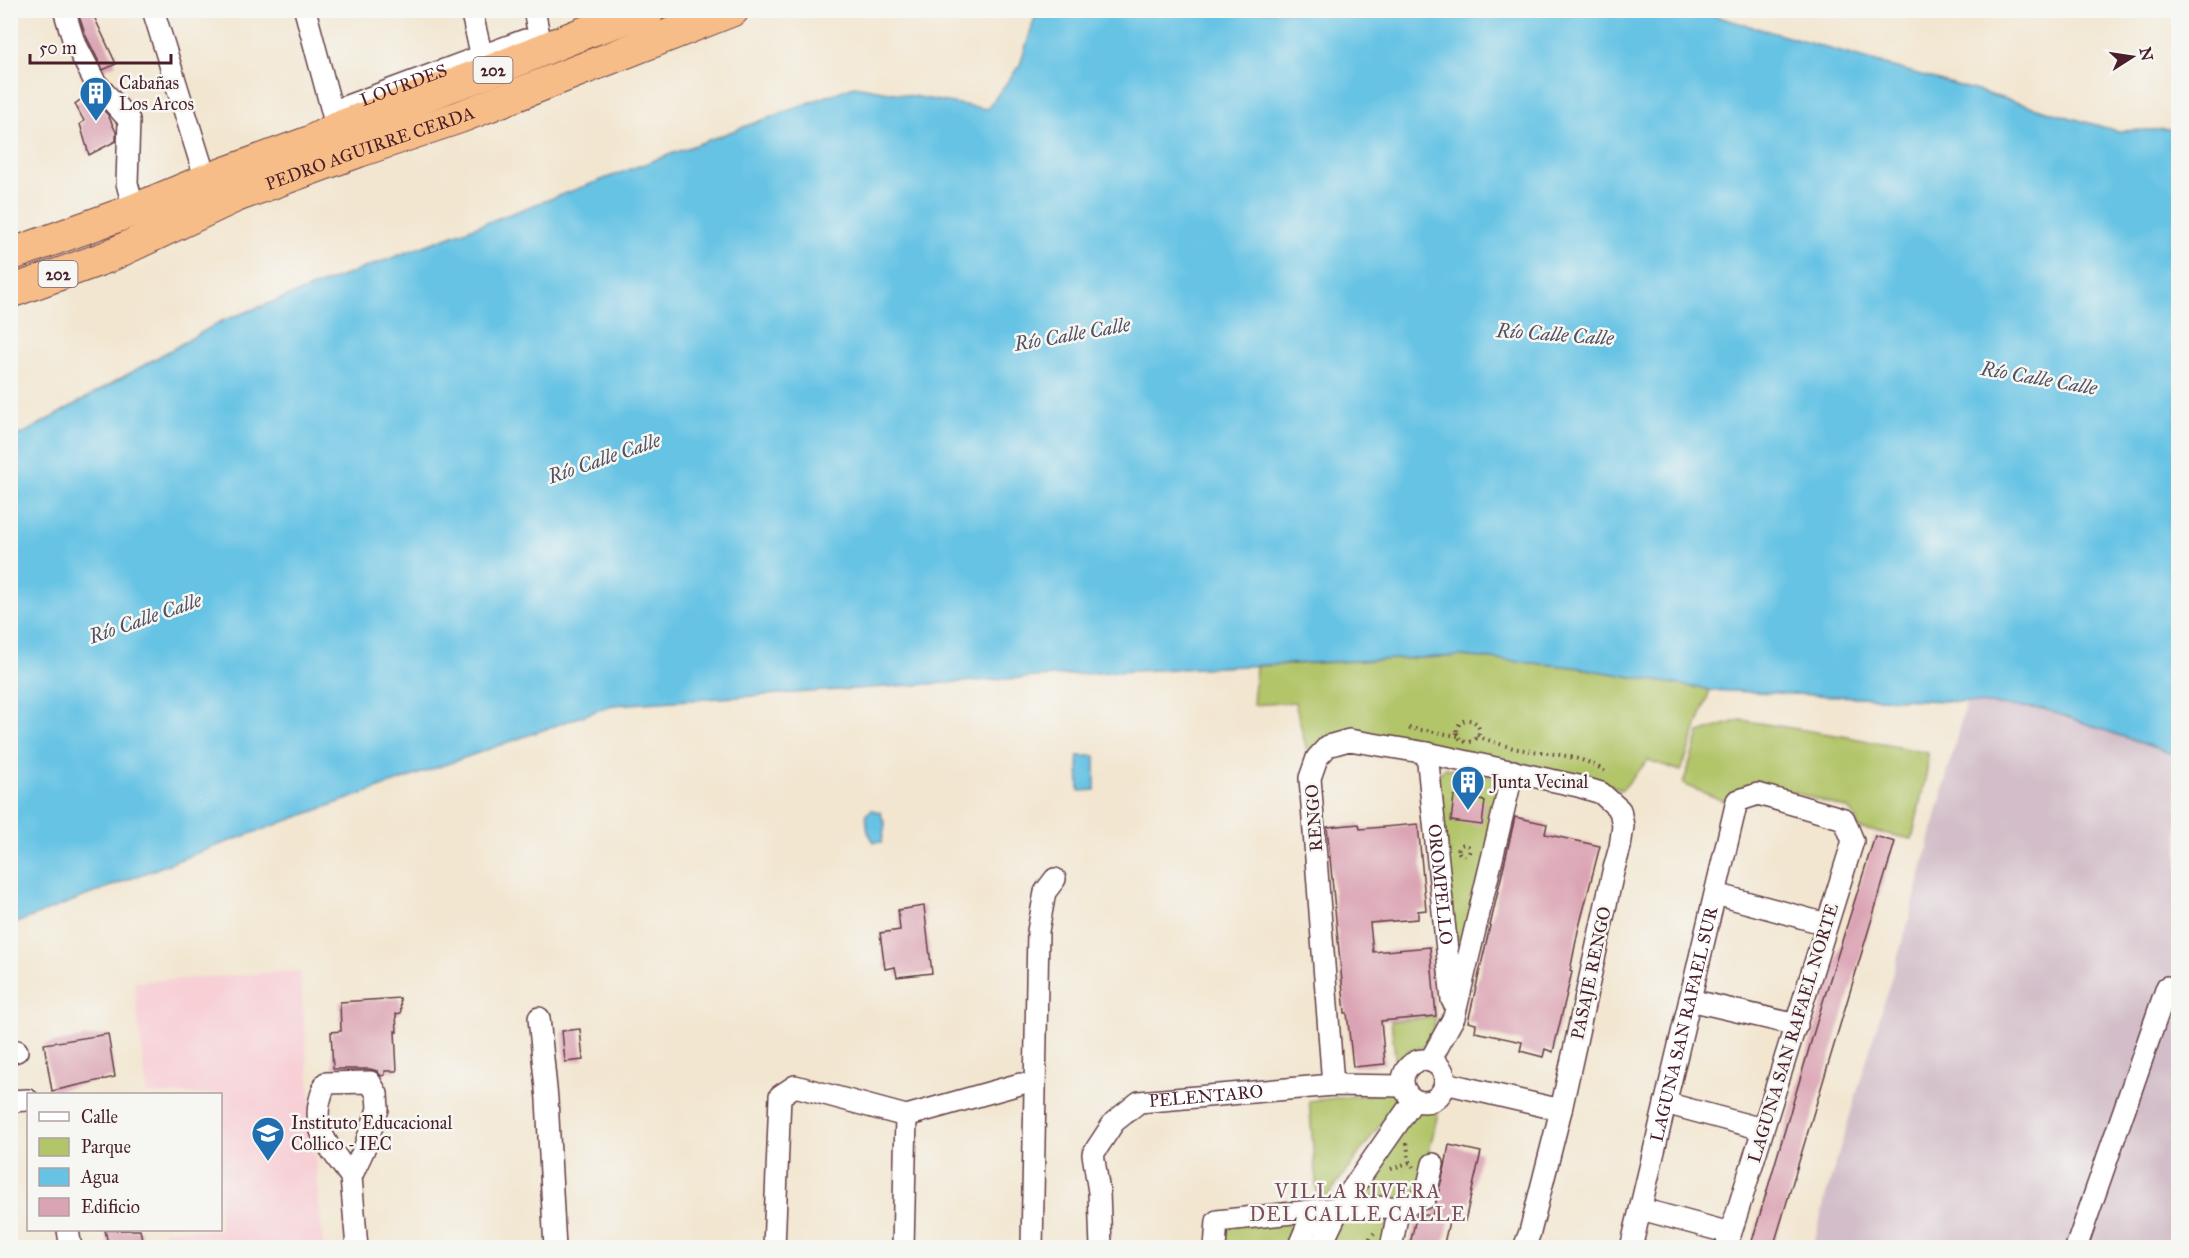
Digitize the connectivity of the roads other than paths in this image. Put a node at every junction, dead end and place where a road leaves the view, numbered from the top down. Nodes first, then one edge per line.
1 (68, 10) edge
2 (153, 10) edge
3 (305, 10) edge
4 (471, 10) edge
5 (534, 10) edge
6 (604, 10) edge
7 (649, 10) edge
8 (733, 10) edge
9 (539, 35) junction
10 (482, 57) junction
11 (344, 136) junction
12 (206, 180) junction
13 (134, 210) junction
14 (10, 255) edge
15 (10, 292) edge
16 (1426, 753) junction
17 (1513, 771) junction
18 (1737, 801) joint
19 (1055, 879) dead end
20 (1716, 894) junction
21 (1826, 924) junction
22 (2167, 987) dead end
23 (1690, 1000) junction
24 (1454, 1017) junction
25 (539, 1018) dead end
26 (1797, 1025) junction
27 (1430, 1061) junction
28 (1445, 1083) junction
29 (1020, 1084) dead end
30 (1333, 1084) junction
31 (1409, 1093) junction
32 (27, 1100) edge
33 (10, 1101) edge
34 (1665, 1103) junction
35 (1561, 1110) junction
36 (906, 1116) junction
37 (1762, 1129) junction
38 (1433, 1164) dead end
39 (351, 1177) dead end
40 (1399, 1207) junction
41 (1328, 1209) junction
42 (1641, 1209) junction
43 (68, 1231) edge
44 (1728, 1240) edge
45 (71, 1248) edge
46 (357, 1248) edge
47 (555, 1248) edge
48 (774, 1248) edge
49 (903, 1248) edge
50 (1032, 1248) edge
51 (1101, 1248) edge
52 (1215, 1248) edge
53 (1298, 1248) edge
54 (1320, 1248) edge
55 (1391, 1248) edge
56 (1524, 1248) edge
57 (1630, 1248) edge
58 (2076, 1248) edge

1 - 13 street
2 - 12 street
3 - 11 street
4 - 10 street
5 - 9 street
6 - 9 street, LOURDES
7 - 11 highway, PEDRO AGUIRRE CERDA / 202
8 - 11 highway, PEDRO AGUIRRE CERDA / 202
9 - 10 street, LOURDES
10 - 11 street, LOURDES
11 - 12 highway, PEDRO AGUIRRE CERDA / 202
11 - 15 highway, PEDRO AGUIRRE CERDA / 202
12 - 13 highway, PEDRO AGUIRRE CERDA / 202
13 - 14 highway, PEDRO AGUIRRE CERDA / 202
16 - 17 street, RENGO
16 - 24 street, OROMPELLO
16 - 30 street, RENGO
17 - 24 street, OROMPELLO
17 - 35 street, PASAJE RENGO
18 - 20 street, LAGUNA SAN RAFAEL SUR
18 - 21 street, LAGUNA SAN RAFAEL NORTE
19 - 50 street
20 - 21 street
20 - 23 street, LAGUNA SAN RAFAEL SUR
21 - 26 street, LAGUNA SAN RAFAEL NORTE
22 - 58 street
23 - 26 street
23 - 34 street, LAGUNA SAN RAFAEL SUR
24 - 27 street, OROMPELLO
25 - 47 street
26 - 37 street, LAGUNA SAN RAFAEL NORTE
27 - 28 street
27 - 31 street
28 - 31 street
28 - 35 street
29 - 36 street
30 - 31 street, PELENTARO
30 - 51 street, PELENTARO
31 - 41 street
32 - 33 street
34 - 37 street
34 - 42 street, LAGUNA SAN RAFAEL SUR
35 - 56 street, PASAJE RENGO
36 - 48 street
36 - 49 street
37 - 44 street, LAGUNA SAN RAFAEL NORTE
38 - 40 street
39 - 46 street
40 - 41 street
40 - 55 street
41 - 52 street
41 - 53 street
41 - 54 street
42 - 44 street
42 - 57 street, LAGUNA SAN RAFAEL SUR
43 - 45 street

